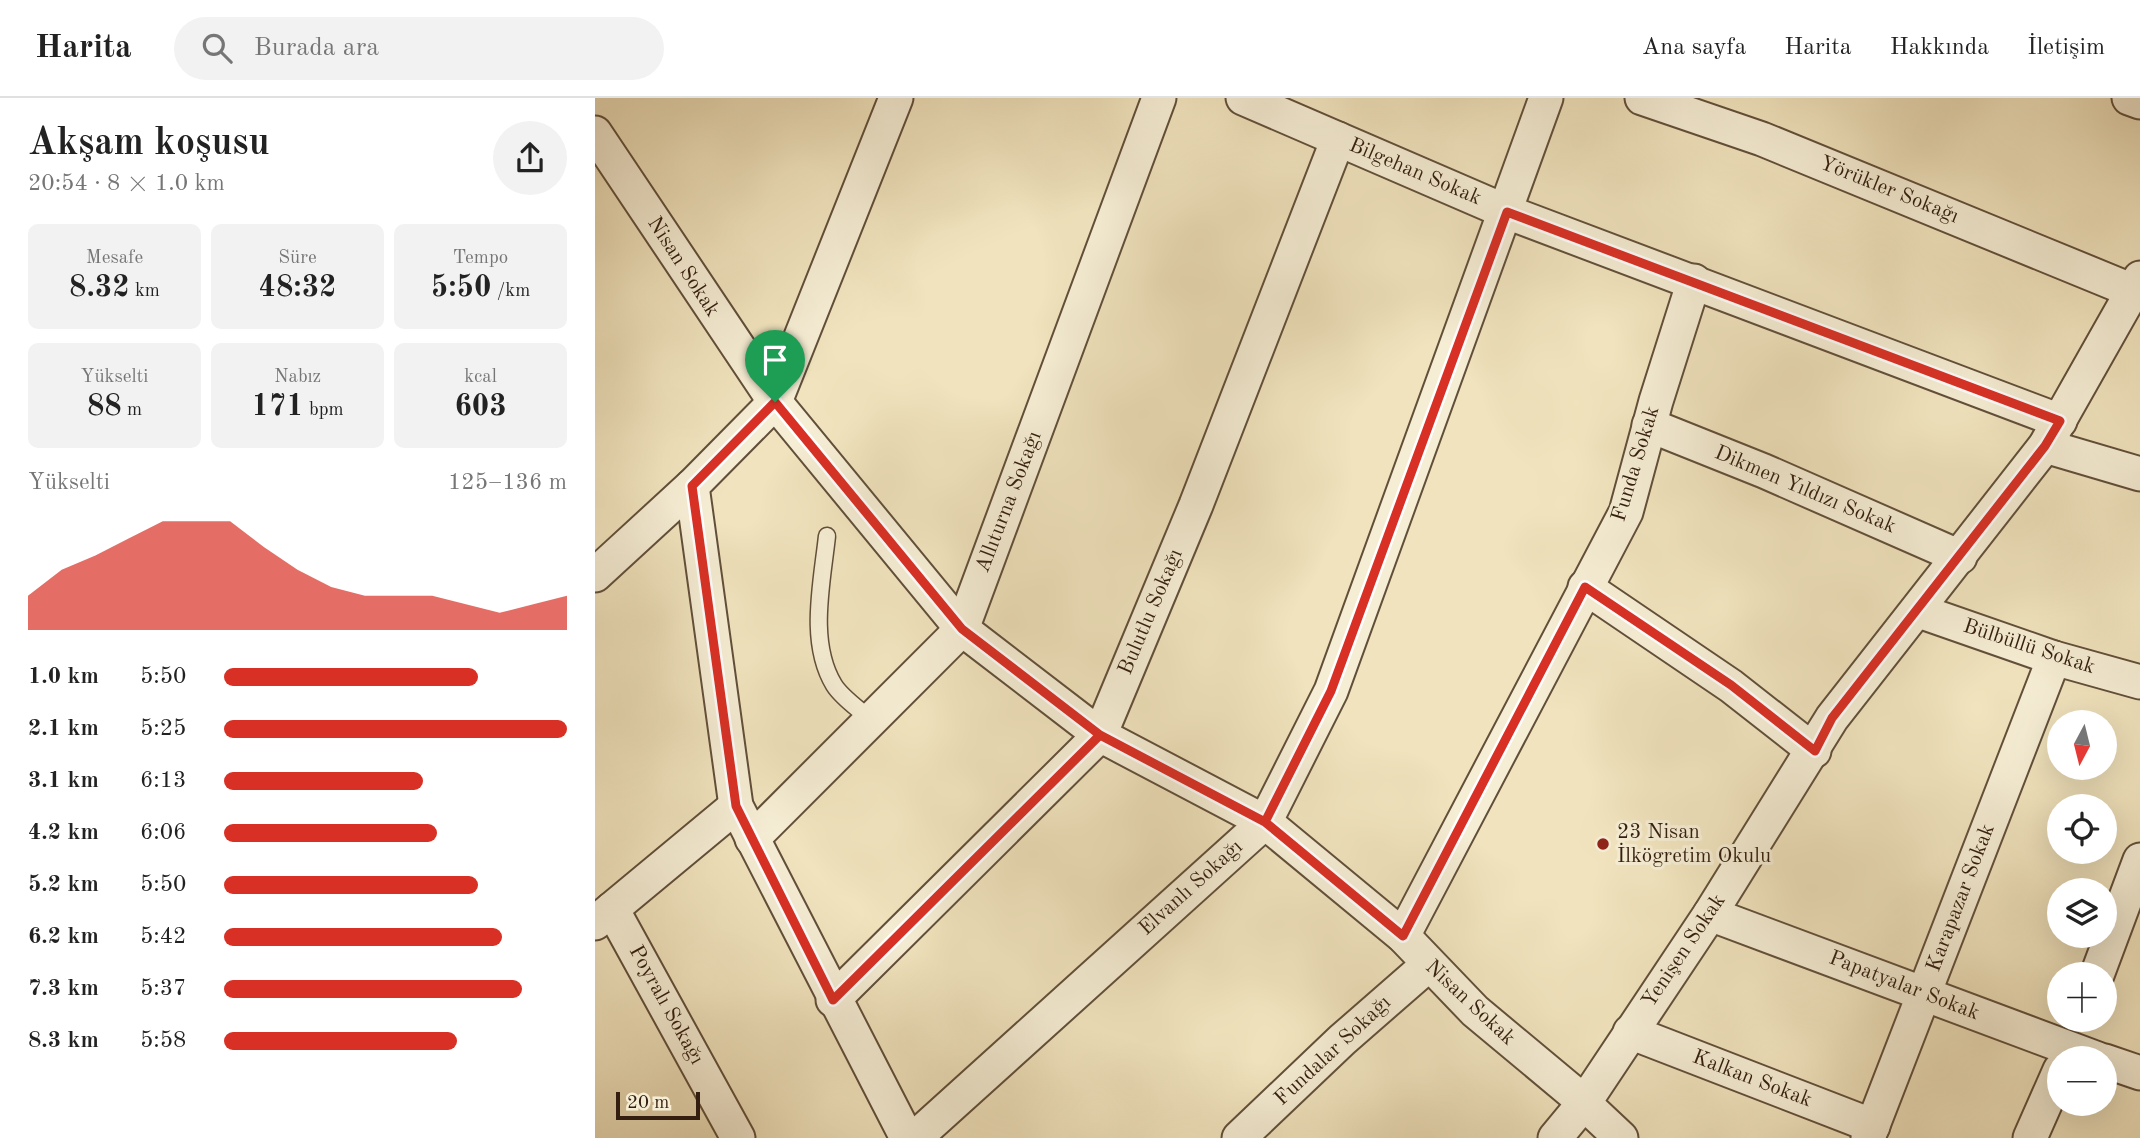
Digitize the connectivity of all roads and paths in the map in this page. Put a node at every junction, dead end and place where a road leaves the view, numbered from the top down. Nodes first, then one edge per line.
1 (896, 98) edge
2 (1159, 98) edge
3 (1243, 98) edge
4 (1546, 98) edge
5 (1642, 98) edge
6 (2129, 98) edge
7 (2140, 102) edge
8 (595, 133) edge
9 (1338, 139) junction
10 (1507, 212) junction
11 (1695, 281) junction
12 (2137, 284) edge
13 (775, 402) junction
14 (1649, 425) junction
15 (2053, 433) junction
16 (2140, 474) edge
17 (692, 486) junction
18 (827, 536) dead end
19 (1959, 556) junction
20 (595, 575) edge
21 (1585, 587) junction
22 (1919, 611) junction
23 (962, 629) junction
24 (2054, 658) junction
25 (2140, 682) edge
26 (870, 719) junction
27 (1100, 735) junction
28 (1815, 751) junction
29 (736, 806) junction
30 (1265, 822) junction
31 (752, 839) junction
32 (2140, 860) edge
33 (1710, 914) junction
34 (604, 916) edge
35 (1403, 936) junction
36 (2102, 962) edge
37 (1428, 965) junction
38 (1924, 993) junction
39 (833, 1000) junction
40 (1630, 1032) junction
41 (2061, 1046) edge
42 (2117, 1065) edge
43 (2140, 1073) edge
44 (1584, 1103) junction
45 (2047, 1106) edge
46 (1871, 1132) edge
47 (738, 1138) edge
48 (907, 1138) edge
49 (915, 1138) edge
50 (1239, 1138) edge
51 (1555, 1138) edge
52 (1621, 1138) edge
53 (2031, 1138) edge

1 - 13 street
2 - 23 street, Allıturna Sokağı
3 - 9 street, Bilgehan Sokak
4 - 10 street, Elvanlı Sokağı
5 - 12 street, Yörükler Sokağı
6 - 7 street
8 - 13 street, Nisan Sokak
9 - 10 street, Bilgehan Sokak
9 - 27 street, Bulutlu Sokağı
10 - 11 street, Bilgehan Sokak
10 - 30 street, Elvanlı Sokağı
11 - 14 street, Funda Sokak
11 - 15 street, Bilgehan Sokak
12 - 15 street, Yenişen Sokak
13 - 17 street
13 - 23 street, Nisan Sokak
14 - 19 street, Dikmen Yıldızı Sokak
14 - 21 street, Funda Sokak
15 - 16 street, Bilgehan Sokak
15 - 19 street, Yenişen Sokak
17 - 20 street
17 - 29 street
18 - 26 lane
19 - 22 street, Yenişen Sokak
21 - 28 street
21 - 35 street, Funda Sokak
22 - 24 street, Bülbüllü Sokak
22 - 28 street, Yenişen Sokak
23 - 26 street, Allıturna Sokağı
23 - 27 street, Nisan Sokak
24 - 25 street, Bülbüllü Sokak
24 - 38 street, Karapazar Sokak
26 - 31 street, Allıturna Sokağı
27 - 30 street, Nisan Sokak
27 - 39 street, Bulutlu Sokağı
28 - 33 street, Yenişen Sokak
29 - 31 street
29 - 34 street
30 - 35 street, Nisan Sokak
30 - 49 street, Elvanlı Sokağı
31 - 39 street
32 - 36 street
33 - 38 street, Papatyalar Sokak
33 - 40 street, Yenişen Sokak
34 - 47 street, Poyralı Sokağı
35 - 37 street, Nisan Sokak
37 - 44 street, Nisan Sokak
37 - 50 street, Fundalar Sokağı
38 - 41 street, Papatyalar Sokak
38 - 46 street, Karapazar Sokak
39 - 48 street
40 - 44 street, Yenişen Sokak
40 - 46 street, Kalkan Sokak
42 - 43 street
44 - 51 street, Yenişen Sokak
44 - 52 street, Nisan Sokak
45 - 53 street

